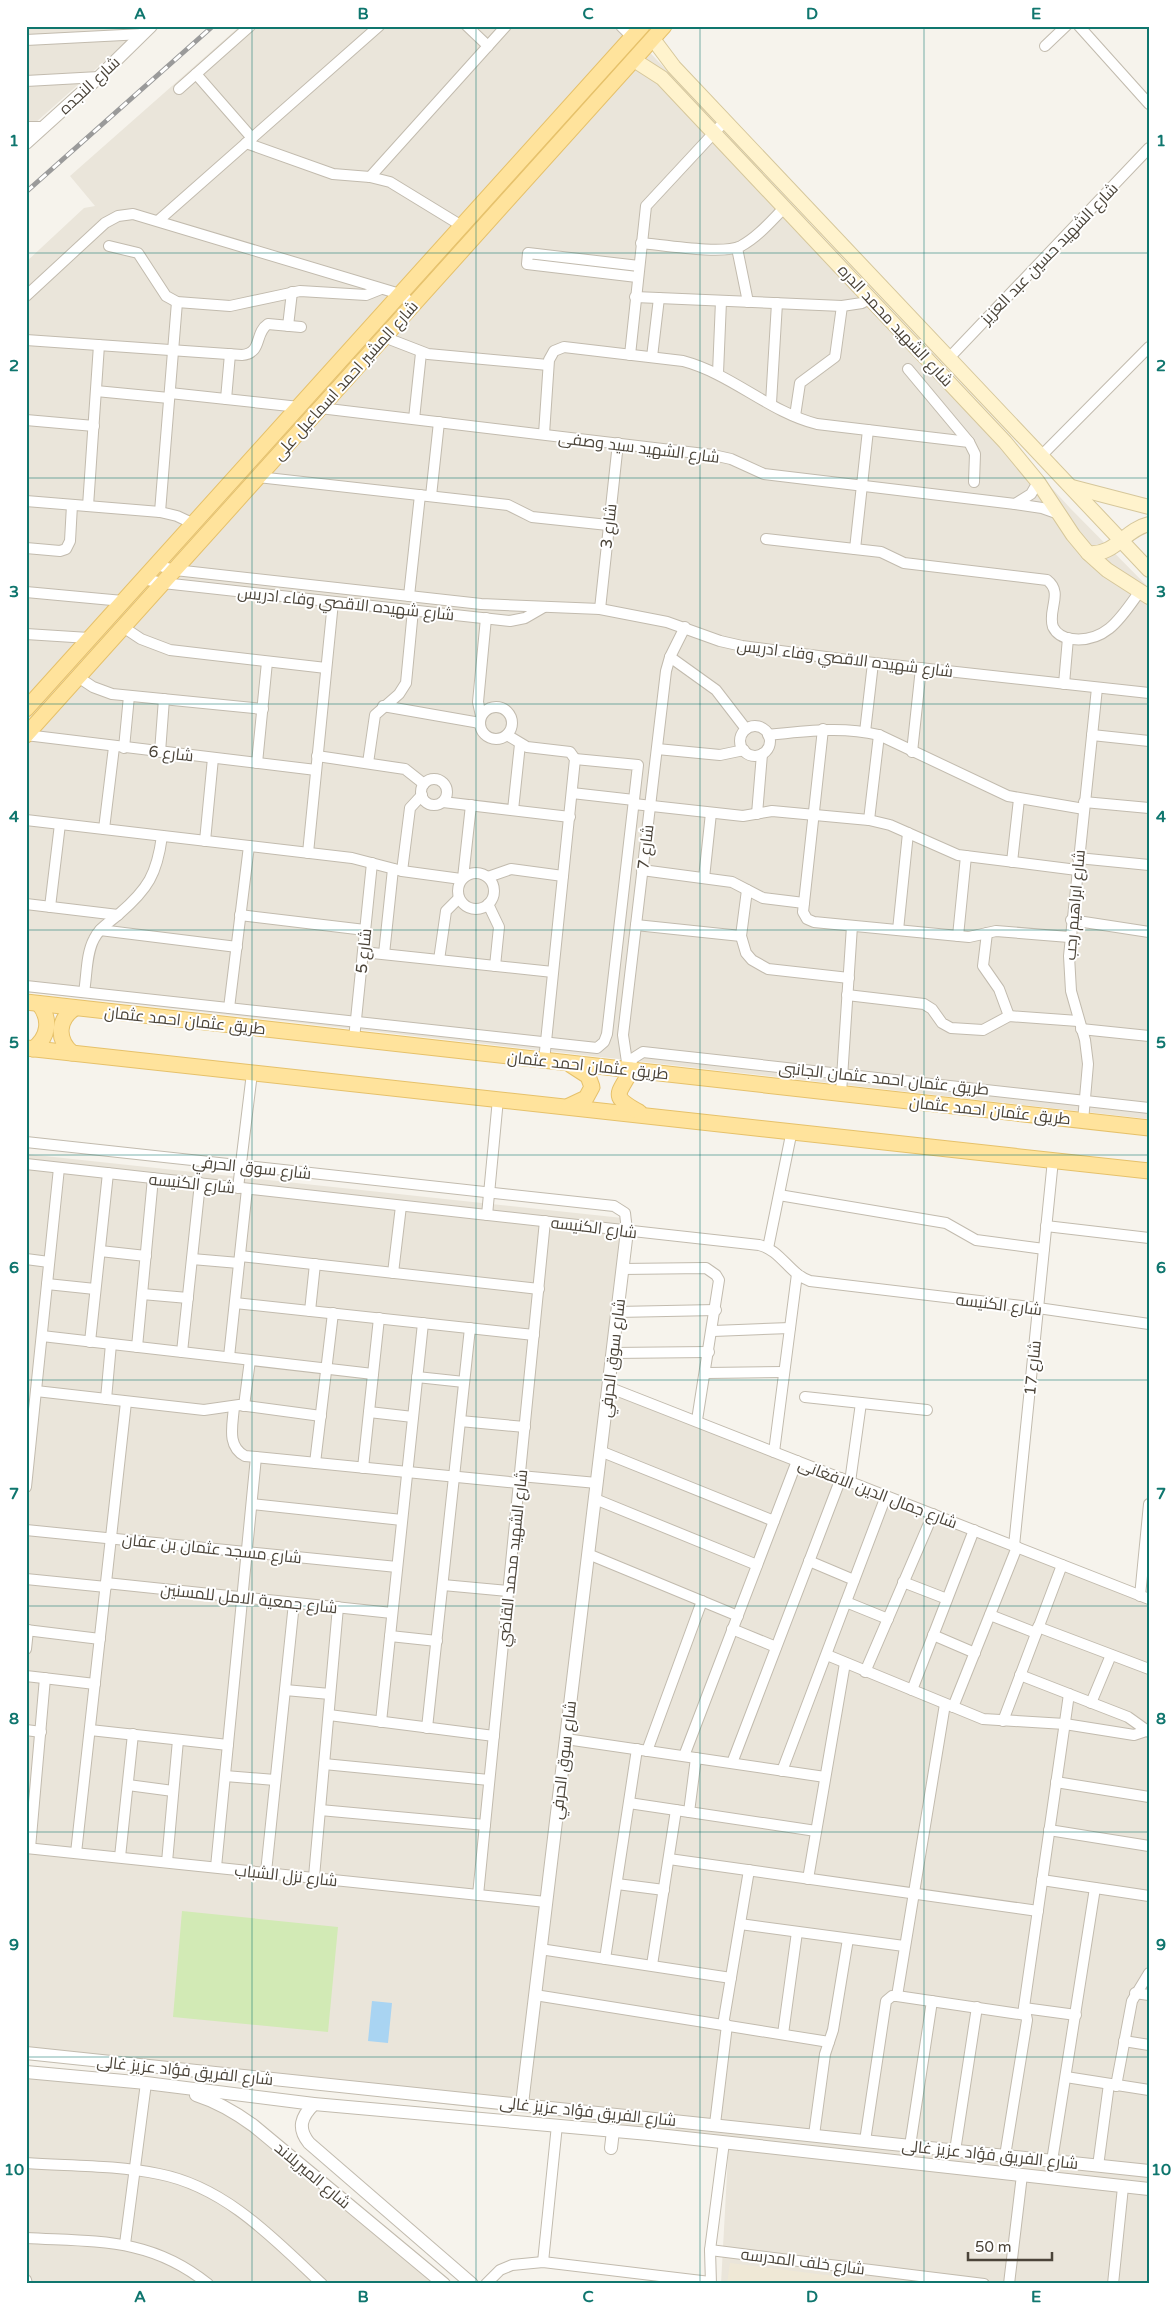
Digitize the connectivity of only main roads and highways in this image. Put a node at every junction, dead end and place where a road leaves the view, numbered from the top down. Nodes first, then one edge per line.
1 (664, 26) edge
2 (632, 30) edge
3 (653, 39) junction
4 (634, 60) junction
5 (807, 208) junction
6 (795, 218) junction
7 (1017, 430) junction
8 (1005, 442) junction
9 (1070, 486) junction
10 (1149, 507) edge
11 (1149, 524) edge
12 (1121, 541) junction
13 (1088, 554) junction
14 (1149, 570) edge
15 (1144, 594) edge
16 (26, 709) edge
17 (26, 735) edge
18 (33, 1003) edge
19 (76, 1008) junction
20 (29, 1048) edge
21 (72, 1053) junction
22 (570, 1064) junction
23 (629, 1069) junction
24 (569, 1106) junction
25 (643, 1114) junction
26 (1149, 1128) edge
27 (1149, 1171) edge

1 - 3 main road, شارع المشير احمد اسماعيل على
2 - 16 main road, شارع المشير احمد اسماعيل على
3 - 4 main road, شارع المشير احمد اسماعيل على
3 - 5 main road, شارع الشهيد محمد الدره
4 - 6 main road, شارع الشهيد محمد الدره
4 - 17 main road, شارع المشير احمد اسماعيل على
5 - 6 main road
5 - 7 main road, شارع الشهيد محمد الدره
6 - 8 main road, شارع الشهيد محمد الدره
7 - 8 main road
7 - 9 main road, شارع الشهيد محمد الدره
8 - 13 main road, شارع الشهيد محمد الدره
9 - 10 main road
9 - 12 main road, شارع الشهيد محمد الدره
11 - 12 main road
12 - 13 main road
12 - 14 main road, شارع الشهيد محمد الدره
13 - 15 main road, شارع الشهيد محمد الدره
18 - 19 main road, طريق عثمان احمد عثمان
18 - 20 main road
19 - 21 main road
19 - 22 main road, طريق عثمان احمد عثمان
20 - 21 main road
21 - 24 main road
22 - 23 main road, طريق عثمان احمد عثمان
22 - 24 main road
23 - 25 main road
23 - 26 main road, طريق عثمان احمد عثمان
24 - 25 main road
25 - 27 main road

